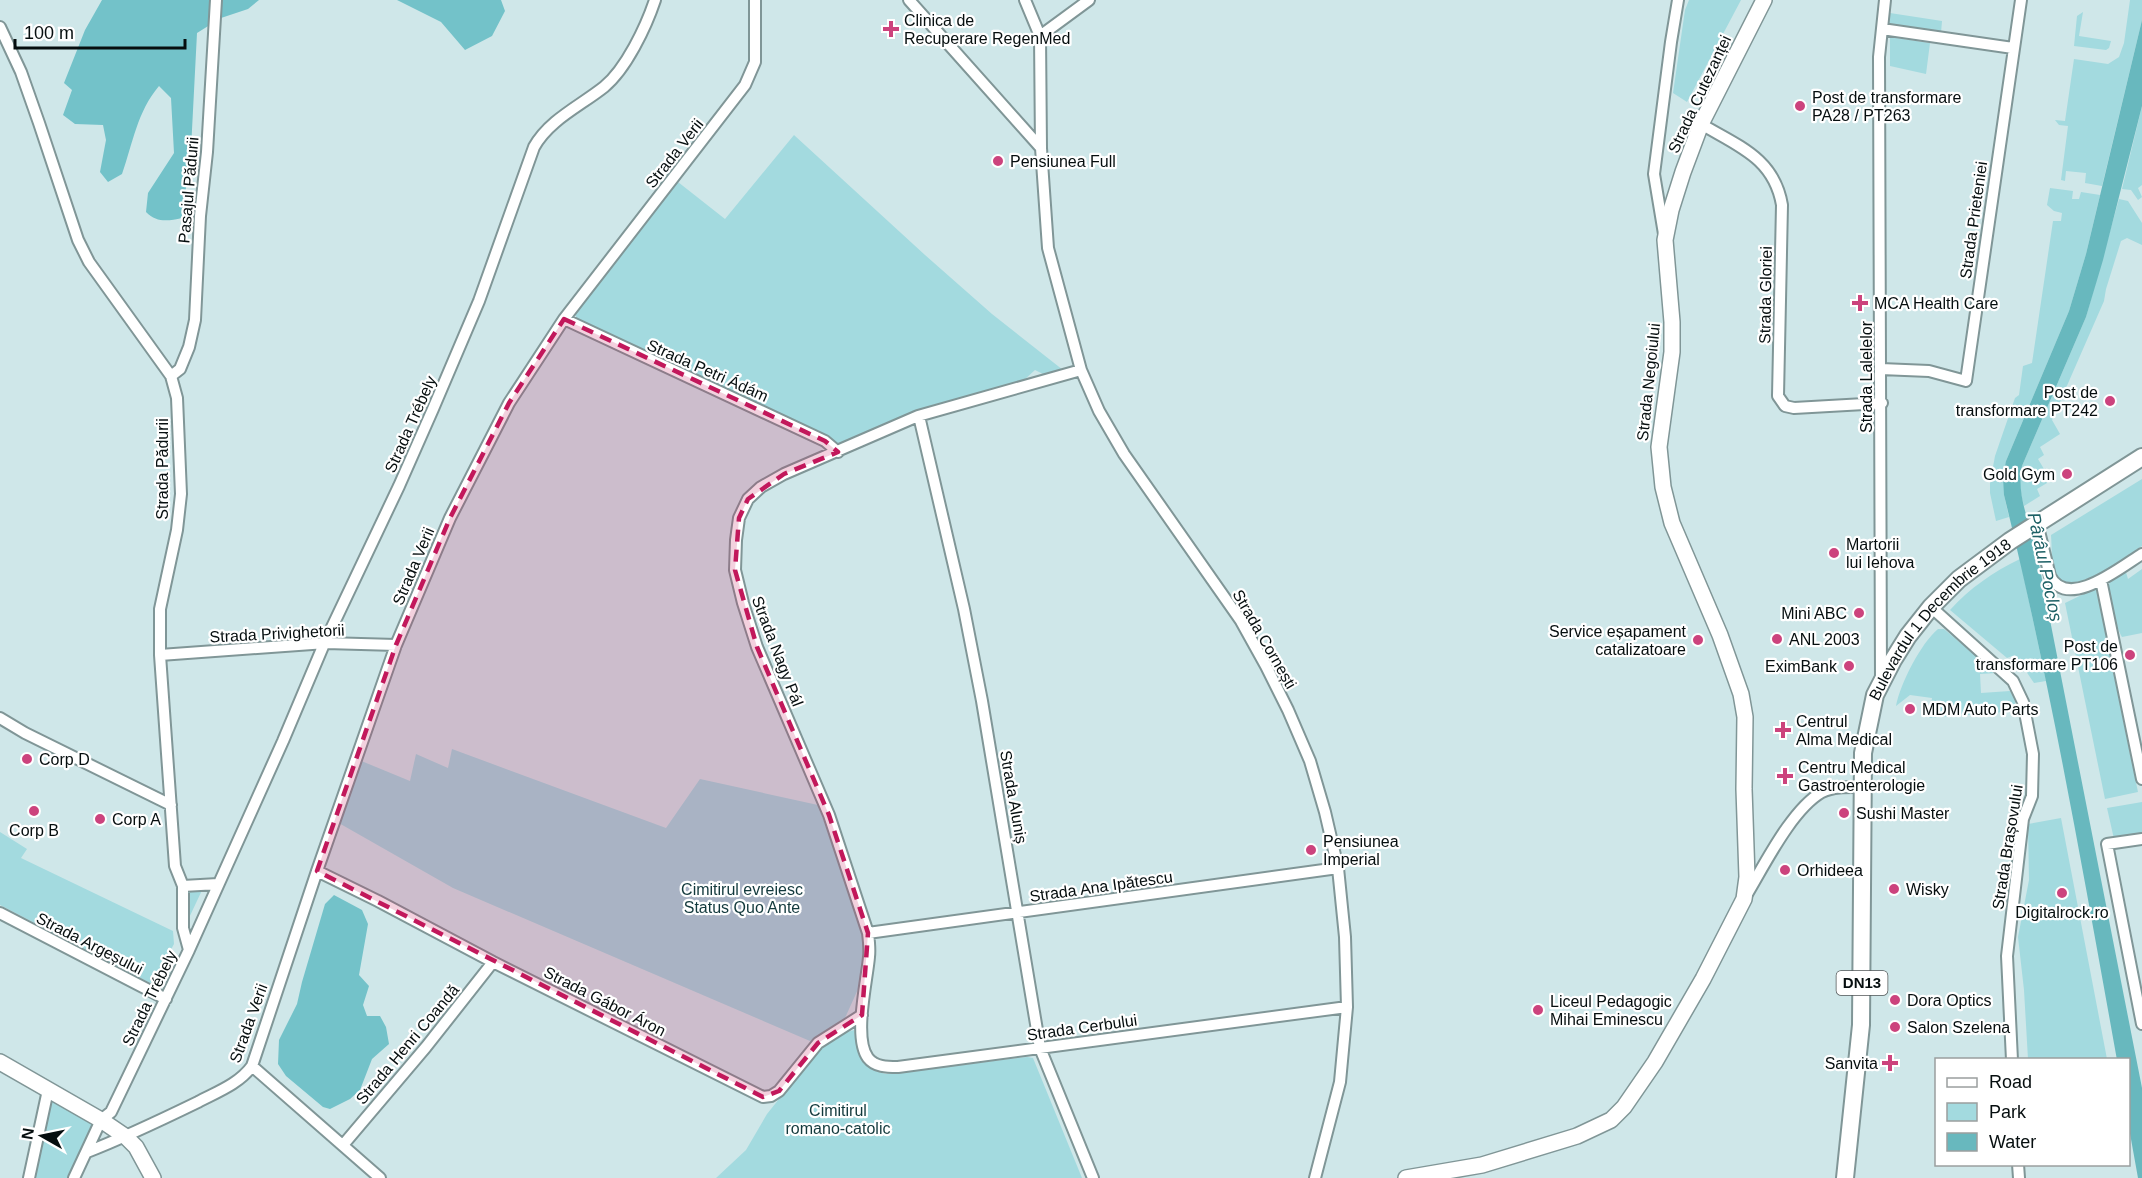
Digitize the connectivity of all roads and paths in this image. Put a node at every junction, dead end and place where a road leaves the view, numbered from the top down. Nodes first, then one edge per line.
1 (216, 0) edge
2 (654, 0) edge
3 (755, 0) edge
4 (909, 0) edge
5 (1025, 0) edge
6 (1089, 0) edge
7 (1678, 0) edge
8 (1764, 0) edge
9 (1885, 0) edge
10 (2020, 0) edge
11 (0, 27) edge
12 (1882, 29) junction
13 (1040, 36) junction
14 (2013, 48) junction
15 (1701, 124) junction
16 (1041, 148) junction
17 (1665, 240) junction
18 (564, 319) junction
19 (1881, 369) junction
20 (1081, 370) junction
21 (171, 376) junction
22 (1882, 404) junction
23 (919, 416) junction
24 (838, 452) junction
25 (2142, 457) edge
26 (2037, 523) junction
27 (2142, 554) edge
28 (2101, 580) junction
29 (1931, 607) junction
30 (324, 644) junction
31 (396, 645) junction
32 (160, 655) junction
33 (1881, 682) junction
34 (0, 717) edge
35 (2142, 779) edge
36 (1863, 787) junction
37 (171, 805) junction
38 (2142, 839) edge
39 (1338, 868) junction
40 (317, 871) junction
41 (218, 884) junction
42 (183, 886) junction
43 (1744, 899) junction
44 (0, 913) edge
45 (1018, 913) junction
46 (868, 933) junction
47 (189, 950) junction
48 (493, 963) junction
49 (166, 999) junction
50 (1347, 1007) junction
51 (862, 1016) junction
52 (2142, 1024) edge
53 (1040, 1048) junction
54 (2012, 1058) edge
55 (0, 1062) edge
56 (252, 1066) junction
57 (48, 1090) junction
58 (101, 1120) junction
59 (126, 1137) junction
60 (343, 1145) junction
61 (87, 1152) junction
62 (1435, 1176) edge
63 (29, 1178) edge
64 (74, 1178) edge
65 (153, 1178) edge
66 (380, 1178) edge
67 (1093, 1178) edge
68 (1315, 1178) edge
69 (1406, 1178) edge
70 (1845, 1178) edge

1 - 21 street, Pasajul Pădurii
2 - 30 street, Strada Trébely
3 - 18 street, Strada Verii
4 - 16 street
5 - 13 street, Strada Cornești
6 - 13 street
7 - 17 street, Strada Negoiului
8 - 15 street, Strada Cutezanței
9 - 12 street, Strada Lalelelor
10 - 14 street, Strada Prieteniei
11 - 21 street, Strada Pădurii
12 - 14 street
12 - 19 street, Strada Lalelelor
13 - 16 street, Strada Cornești
14 - 19 street, Strada Prieteniei
15 - 17 street, Strada Cutezanței
15 - 22 street, Strada Gloriei
16 - 20 street, Strada Cornești
17 - 43 street, Strada Negoiului
18 - 24 street, Strada Petri Ádám
18 - 31 street, Strada Verii
19 - 22 street, Strada Lalelelor
20 - 23 street, Strada Nagy Pál
20 - 39 street, Strada Cornești
21 - 32 street, Strada Pădurii
22 - 33 street, Strada Lalelelor
23 - 24 street, Strada Nagy Pál
23 - 45 street, Strada Aluniș
24 - 46 street, Strada Nagy Pál
25 - 26 main road, Bulevardul 1 Decembrie 1918 / DN13
26 - 28 street
26 - 29 main road, Bulevardul 1 Decembrie 1918 / DN13
27 - 28 street
28 - 35 street
29 - 33 main road, Bulevardul 1 Decembrie 1918 / DN13
29 - 54 street, Strada Brașovului
30 - 31 street, Strada Privighetorii
30 - 32 street, Strada Privighetorii
30 - 41 street, Strada Trébely
31 - 40 street, Strada Verii
32 - 37 street, Strada Pădurii
33 - 36 main road, Bulevardul 1 Decembrie 1918 / DN13
34 - 37 street
36 - 43 street
36 - 70 main road, Bulevardul 1 Decembrie 1918 / DN13
37 - 42 street, Strada Pădurii
38 - 52 street
39 - 45 street, Strada Ana Ipătescu
39 - 50 street, Strada Cornești
40 - 48 street, Strada Gábor Áron
40 - 56 street, Strada Verii
41 - 42 street
41 - 47 street, Strada Trébely
42 - 47 street, Strada Pădurii
43 - 62 street
44 - 49 street, Strada Argeșului
45 - 46 street, Strada Ana Ipătescu
45 - 53 street, Strada Aluniș
46 - 51 street, Strada Nagy Pál
47 - 49 street, Strada Trébely
48 - 51 street, Strada Gábor Áron
48 - 60 street, Strada Henri Coandă
49 - 58 street, Strada Trébely
50 - 53 street, Strada Cerbului
50 - 68 street, Strada Cornești
51 - 53 street, Strada Cerbului
53 - 67 street, Strada Aluniș
55 - 57 street
56 - 59 street, Strada Verii
56 - 60 street
57 - 58 street
57 - 63 street
58 - 59 street
58 - 61 street, Strada Trébely
59 - 61 street, Strada Verii
59 - 65 street
60 - 66 street
61 - 64 street, Strada Trébely
62 - 69 street

